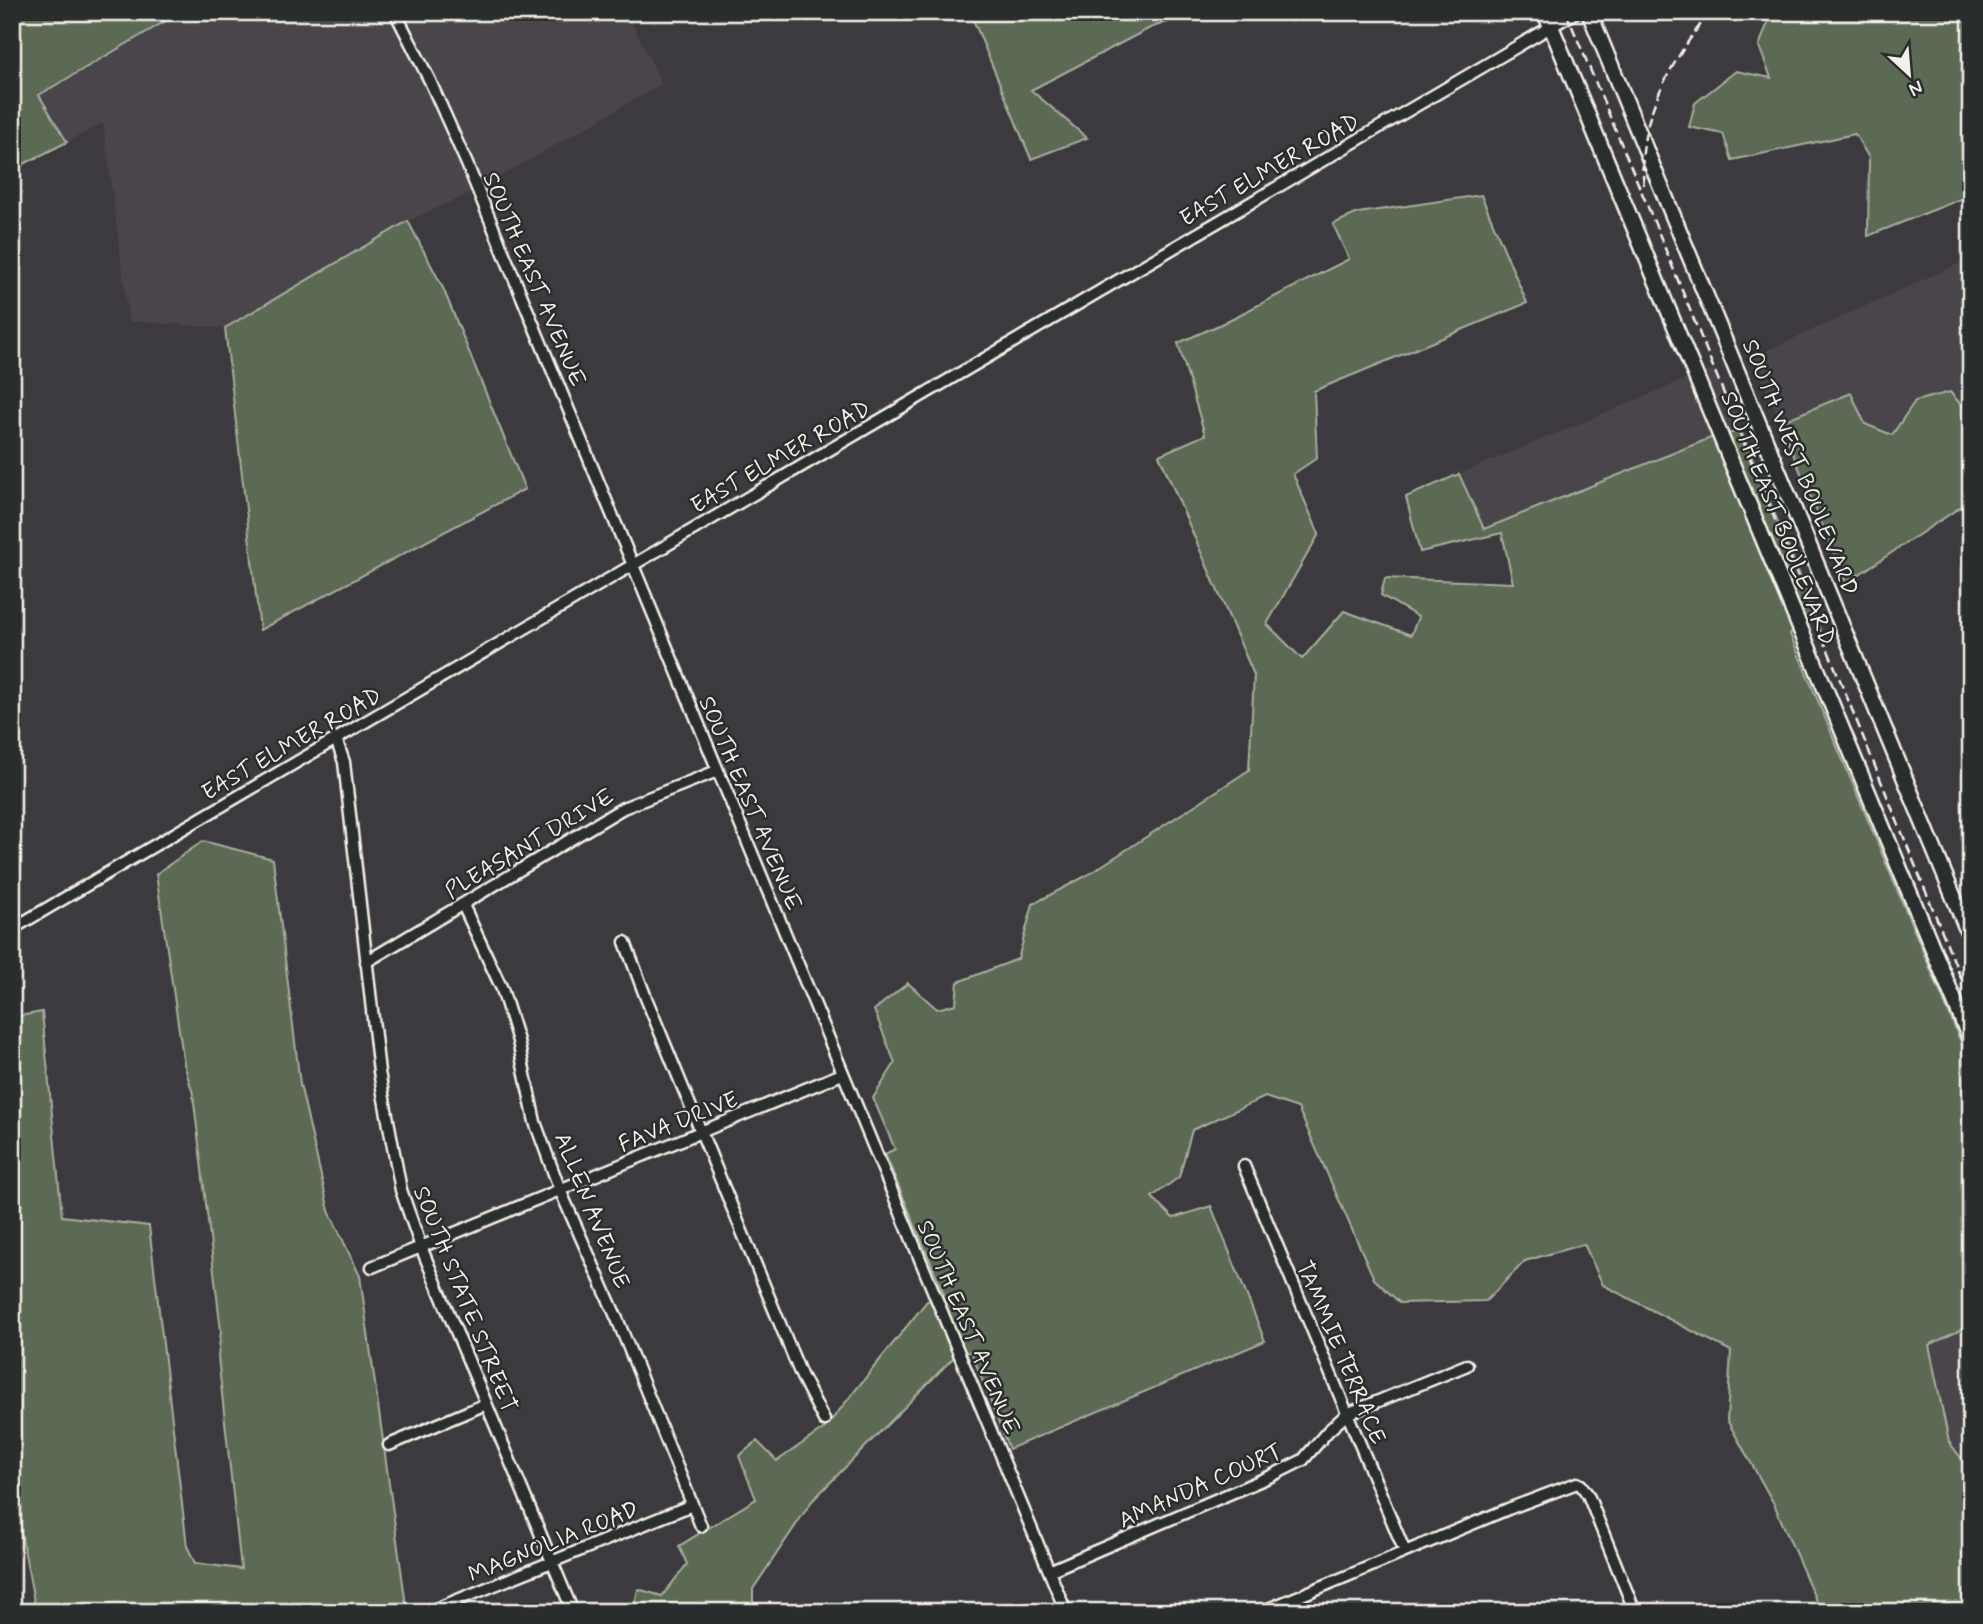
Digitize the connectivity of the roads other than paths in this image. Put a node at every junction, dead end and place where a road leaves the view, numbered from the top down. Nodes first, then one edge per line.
1 (395, 12) edge
2 (1545, 12) edge
3 (1589, 12) edge
4 (1572, 15) edge
5 (1551, 27) junction
6 (633, 564) junction
7 (336, 739) junction
8 (717, 771) junction
9 (463, 905) junction
10 (12, 929) edge
11 (1971, 939) edge
12 (625, 942) dead end
13 (366, 962) junction
14 (1971, 1041) edge
15 (842, 1074) junction
16 (702, 1132) junction
17 (1244, 1166) dead end
18 (560, 1190) junction
19 (421, 1247) junction
20 (372, 1267) dead end
21 (1467, 1364) dead end
22 (486, 1404) junction
23 (1347, 1414) junction
24 (824, 1420) dead end
25 (389, 1445) dead end
26 (692, 1505) junction
27 (701, 1526) dead end
28 (1405, 1552) junction
29 (553, 1562) junction
30 (1049, 1571) junction
31 (428, 1612) edge
32 (573, 1612) edge
33 (1066, 1612) edge
34 (1261, 1612) edge
35 (1635, 1612) edge

1 - 6 street, SOUTH EAST AVENUE
2 - 5 main road, SOUTH EAST BOULEVARD
3 - 11 main road, SOUTH WEST BOULEVARD
4 - 5 street, EAST ELMER ROAD
5 - 6 street, EAST ELMER ROAD
5 - 14 main road, SOUTH EAST BOULEVARD
6 - 7 street, EAST ELMER ROAD
6 - 8 street, SOUTH EAST AVENUE
7 - 10 street, EAST ELMER ROAD
7 - 13 street, SOUTH STATE STREET
8 - 9 street, PLEASANT DRIVE
8 - 15 street, SOUTH EAST AVENUE
9 - 13 street, PLEASANT DRIVE
9 - 18 street, ALLEN AVENUE
12 - 16 street
13 - 19 street, SOUTH STATE STREET
15 - 16 street, FAVA DRIVE
15 - 30 street, SOUTH EAST AVENUE
16 - 18 street, FAVA DRIVE
16 - 24 street
17 - 23 street, TAMMIE TERRACE
18 - 19 street, FAVA DRIVE
18 - 26 street, ALLEN AVENUE
19 - 20 street, FAVA DRIVE
19 - 22 street, SOUTH STATE STREET
21 - 23 street, AMANDA COURT
22 - 25 street
22 - 29 street, SOUTH STATE STREET
23 - 28 street, TAMMIE TERRACE
23 - 30 street, AMANDA COURT
26 - 27 street, ALLEN AVENUE
26 - 29 street, MAGNOLIA ROAD
28 - 34 street
28 - 35 street
29 - 31 street, MAGNOLIA ROAD
29 - 32 street, SOUTH STATE STREET
30 - 33 street, SOUTH EAST AVENUE

